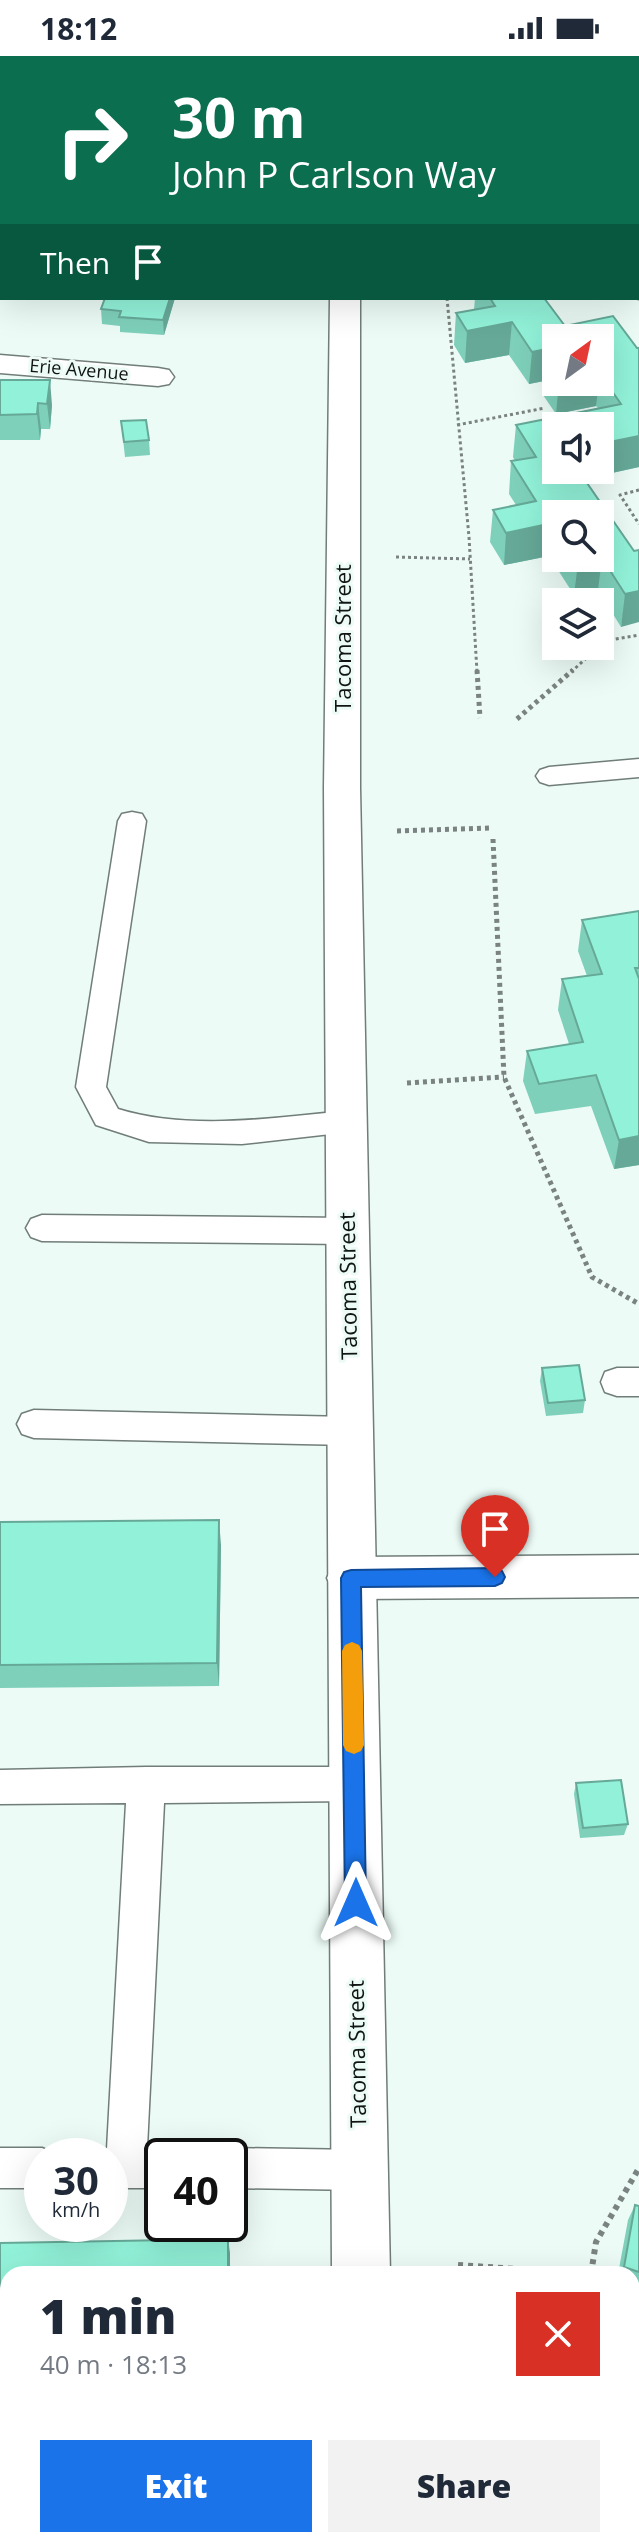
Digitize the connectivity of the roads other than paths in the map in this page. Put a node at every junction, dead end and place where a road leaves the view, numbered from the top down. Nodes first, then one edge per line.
1 (345, 300) edge
2 (0, 364) edge
3 (158, 377) dead end
4 (639, 768) edge
5 (549, 776) dead end
6 (132, 821) dead end
7 (346, 1123) junction
8 (42, 1228) dead end
9 (347, 1231) junction
10 (34, 1424) dead end
11 (349, 1431) junction
12 (639, 1576) edge
13 (351, 1578) junction
14 (146, 1784) junction
15 (354, 1784) junction
16 (0, 1787) edge
17 (0, 2168) edge
18 (24, 2168) edge
19 (133, 2168) edge
20 (248, 2168) edge
21 (359, 2170) junction
22 (361, 2266) edge

1 - 7 street, Tacoma Street
2 - 3 street, Erie Avenue
4 - 5 lane
6 - 7 lane
7 - 9 street, Tacoma Street
8 - 9 lane
9 - 11 street, Tacoma Street
10 - 11 lane
11 - 13 street, Tacoma Street
12 - 13 street
13 - 15 street, Tacoma Street
14 - 15 lane
14 - 16 lane
14 - 19 lane
15 - 21 street, Tacoma Street
17 - 18 lane
20 - 21 lane
21 - 22 street, Tacoma Street

